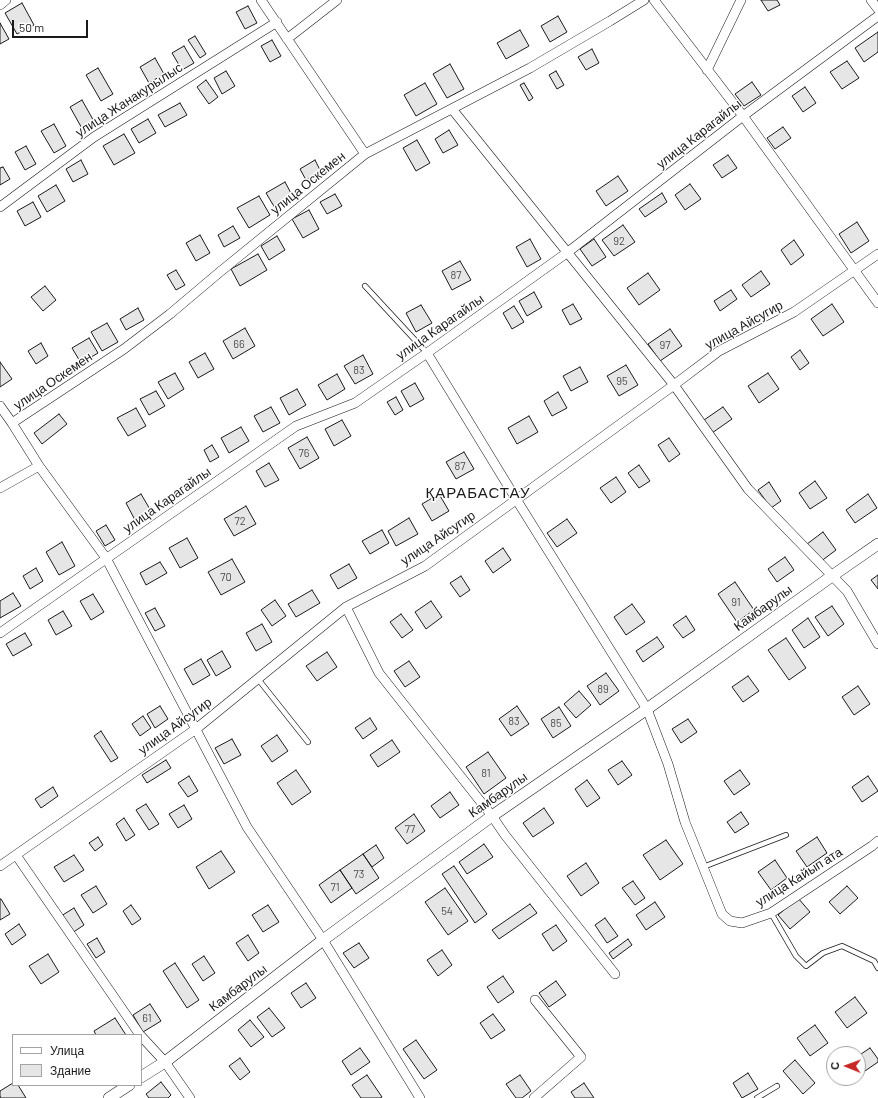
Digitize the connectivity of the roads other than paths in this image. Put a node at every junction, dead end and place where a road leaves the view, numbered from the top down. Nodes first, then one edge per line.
1 (6, 0) edge
2 (261, 0) edge
3 (337, 0) edge
4 (644, 0) edge
5 (654, 0) edge
6 (741, 0) edge
7 (871, 0) edge
8 (0, 5) edge
9 (878, 10) edge
10 (878, 16) edge
11 (276, 22) junction
12 (287, 38) junction
13 (707, 70) junction
14 (452, 109) junction
15 (743, 116) junction
16 (366, 154) junction
17 (0, 207) edge
18 (568, 252) junction
19 (878, 254) edge
20 (855, 270) junction
21 (365, 286) dead end
22 (878, 303) edge
23 (427, 353) junction
24 (674, 385) junction
25 (0, 406) edge
26 (12, 423) junction
27 (39, 466) junction
28 (0, 488) edge
29 (516, 499) junction
30 (878, 544) edge
31 (106, 558) junction
32 (832, 576) junction
33 (346, 607) junction
34 (0, 633) edge
35 (878, 644) edge
36 (258, 679) junction
37 (647, 709) junction
38 (196, 729) junction
39 (308, 742) dead end
40 (492, 816) junction
41 (786, 835) dead end
42 (876, 846) edge
43 (16, 855) junction
44 (0, 866) edge
45 (703, 867) junction
46 (771, 913) junction
47 (323, 940) junction
48 (878, 968) edge
49 (615, 974) dead end
50 (535, 1000) dead end
51 (139, 1034) edge
52 (142, 1038) edge
53 (165, 1062) junction
54 (142, 1076) edge
55 (127, 1086) edge
56 (777, 1086) dead end
57 (109, 1098) edge
58 (190, 1098) edge
59 (420, 1098) edge
60 (534, 1098) edge
61 (757, 1098) edge

1 - 8 street
2 - 11 street
3 - 12 street
4 - 14 street, улица Оскемен
5 - 13 street
6 - 13 street
7 - 9 street
10 - 15 street, улица Карагайлы
11 - 12 street
11 - 17 street, улица Жанакурылыс
12 - 16 street
13 - 15 street
14 - 16 street, улица Оскемен
14 - 18 street
15 - 18 street, улица Карагайлы
15 - 20 street
16 - 26 street, улица Оскемен
18 - 23 street, улица Карагайлы
18 - 24 street
19 - 20 street, улица Айсугир
20 - 22 street
20 - 24 street, улица Айсугир
21 - 23 lane
23 - 29 street
23 - 31 street, улица Карагайлы
24 - 29 street, улица Айсугир
24 - 32 street
25 - 26 street
26 - 27 street
27 - 28 street
27 - 31 street
29 - 33 street, улица Айсугир
29 - 37 street
30 - 32 street, Камбарулы
31 - 34 street, улица Карагайлы
31 - 38 street
32 - 35 street
32 - 37 street, Камбарулы
33 - 36 street, улица Айсугир
33 - 40 street
36 - 38 street, улица Айсугир
36 - 39 lane
37 - 40 street, Камбарулы
37 - 45 street
38 - 43 street, улица Айсугир
38 - 47 street
40 - 47 street, Камбарулы
40 - 49 street
41 - 45 lane
42 - 46 street, улица Кайып ата
43 - 44 street, улица Айсугир
43 - 51 street
45 - 46 street, улица Кайып ата
46 - 48 lane
47 - 53 street, Камбарулы
47 - 59 street
50 - 60 street
52 - 53 street
53 - 54 street, Камбарулы
53 - 58 street
55 - 57 street
56 - 61 lane

